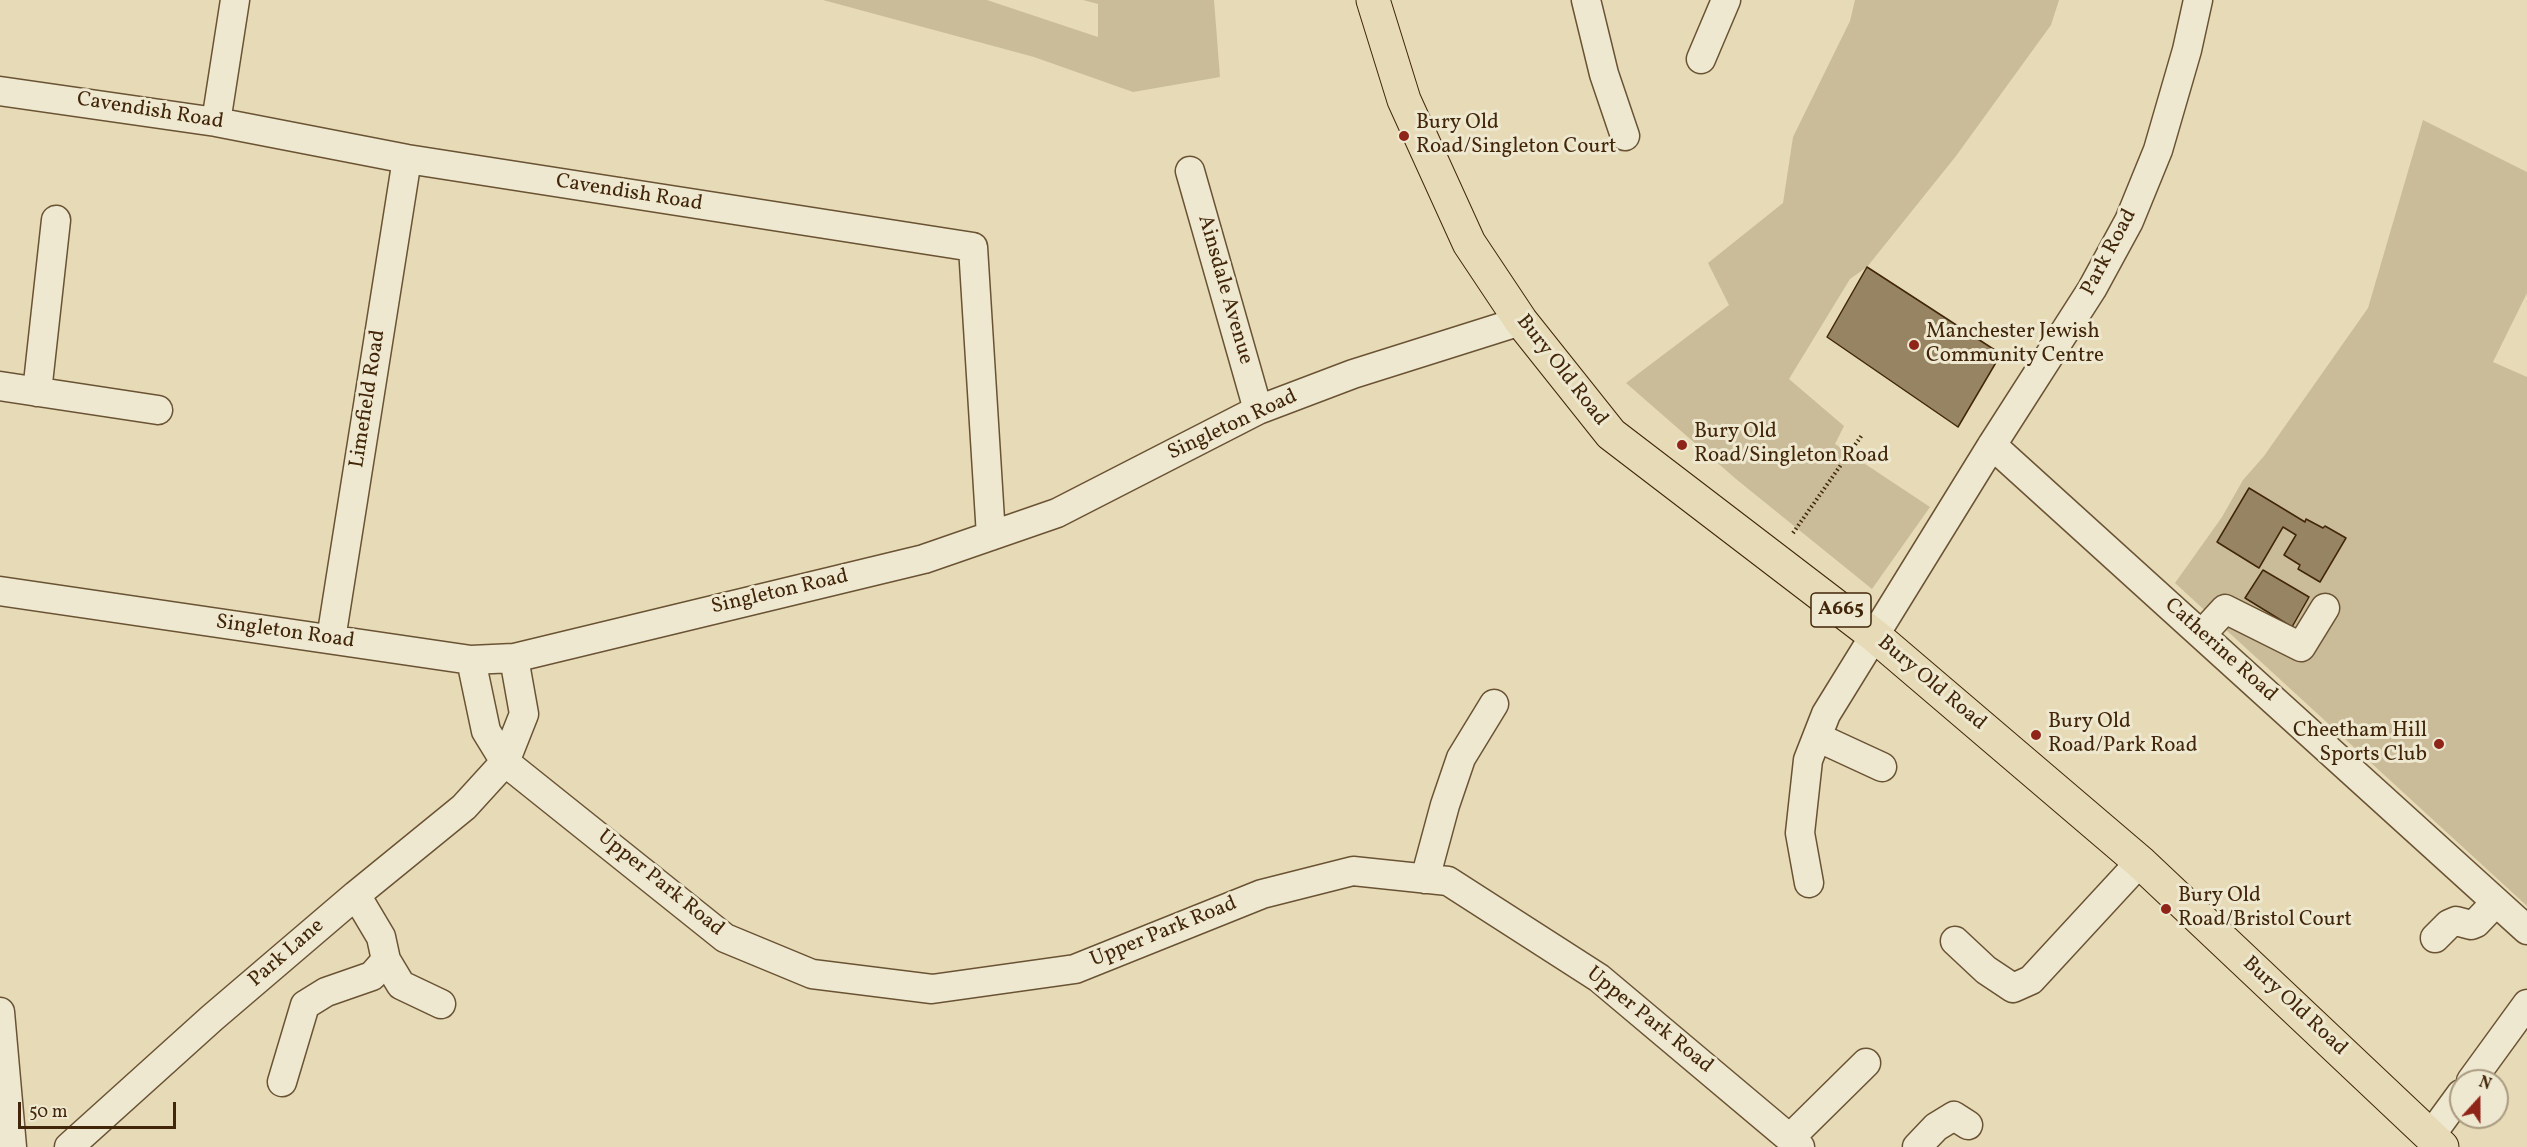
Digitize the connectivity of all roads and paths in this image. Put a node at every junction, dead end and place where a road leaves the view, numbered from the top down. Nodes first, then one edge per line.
1 (235, 0) edge
2 (1373, 0) edge
3 (1586, 0) edge
4 (1726, 0) edge
5 (2198, 0) edge
6 (1701, 59) dead end
7 (0, 91) edge
8 (216, 122) junction
9 (1625, 136) dead end
10 (407, 159) junction
11 (1190, 171) dead end
12 (56, 220) dead end
13 (1521, 321) junction
14 (0, 386) edge
15 (37, 392) junction
16 (158, 410) dead end
17 (1258, 410) junction
18 (1862, 435) dead end
19 (1992, 445) junction
20 (1793, 533) dead end
21 (991, 536) junction
22 (0, 591) edge
23 (2325, 608) dead end
24 (2202, 634) junction
25 (1875, 636) junction
26 (331, 639) junction
27 (514, 658) junction
28 (471, 660) junction
29 (1494, 704) dead end
30 (1817, 737) junction
31 (506, 762) junction
32 (1882, 767) dead end
33 (2140, 862) junction
34 (1425, 879) junction
35 (1809, 883) dead end
36 (356, 895) junction
37 (2496, 902) junction
38 (2527, 930) edge
39 (2435, 938) dead end
40 (1955, 941) dead end
41 (386, 960) junction
42 (441, 1004) dead end
43 (2527, 1004) edge
44 (0, 1012) edge
45 (1866, 1063) dead end
46 (2479, 1069) edge
47 (282, 1082) dead end
48 (2449, 1118) edge
49 (1968, 1125) dead end
50 (2437, 1141) edge
51 (1795, 1142) edge
52 (12, 1147) edge
53 (69, 1147) edge
54 (1917, 1147) edge

1 - 8 street
2 - 13 main road, Bury Old Road / A665
3 - 9 street
4 - 6 street
5 - 19 street, Park Road
7 - 8 street, Cavendish Road
8 - 10 street, Cavendish Road
10 - 21 street, Cavendish Road
10 - 26 street, Limefield Road
11 - 17 street, Ainsdale Avenue
12 - 15 street
13 - 17 street, Singleton Road
13 - 25 main road, Bury Old Road / A665
14 - 15 street
15 - 16 street
17 - 21 street, Singleton Road
18 - 20 path
19 - 24 street, Catherine Road
19 - 25 street, Park Road
21 - 27 street, Singleton Road
22 - 26 street, Singleton Road
23 - 24 street
24 - 37 street, Catherine Road
25 - 30 street, Park Road
25 - 33 main road, Bury Old Road / A665
26 - 28 street, Singleton Road
27 - 28 street, Singleton Road
27 - 31 street
28 - 31 street, Upper Park Road
29 - 34 street
30 - 32 street
30 - 35 street, Park Road
31 - 34 street, Upper Park Road
31 - 36 street, Park Lane
33 - 40 street
33 - 50 main road, Bury Old Road / A665
34 - 51 street, Upper Park Road
36 - 41 street
36 - 53 street, Park Lane
37 - 38 street, Catherine Road
37 - 39 street
41 - 42 street
41 - 47 street
43 - 46 street
44 - 52 street
45 - 51 street
48 - 50 street
49 - 54 street

